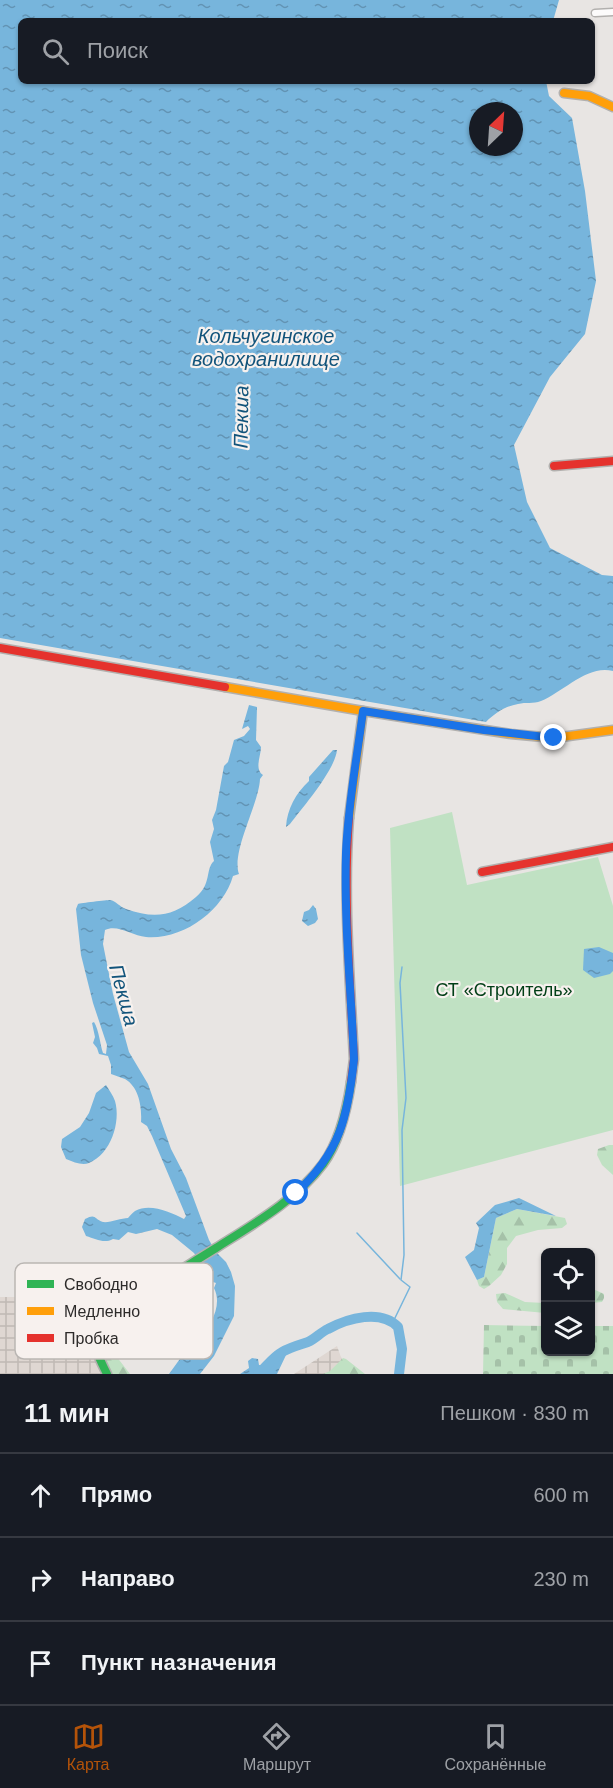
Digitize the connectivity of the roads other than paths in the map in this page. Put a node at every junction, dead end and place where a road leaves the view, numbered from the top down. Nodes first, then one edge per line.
1 (613, 12) edge
2 (595, 13) dead end
3 (564, 93) dead end
4 (613, 107) edge
5 (613, 461) edge
6 (554, 466) dead end
7 (0, 648) edge
8 (363, 711) junction
9 (613, 730) edge
10 (613, 847) edge
11 (482, 872) dead end
12 (190, 1263) edge
13 (100, 1359) edge
14 (107, 1374) edge

1 - 2 street
3 - 4 street
5 - 6 street
7 - 8 street
8 - 9 street
8 - 12 street
10 - 11 street
13 - 14 street

